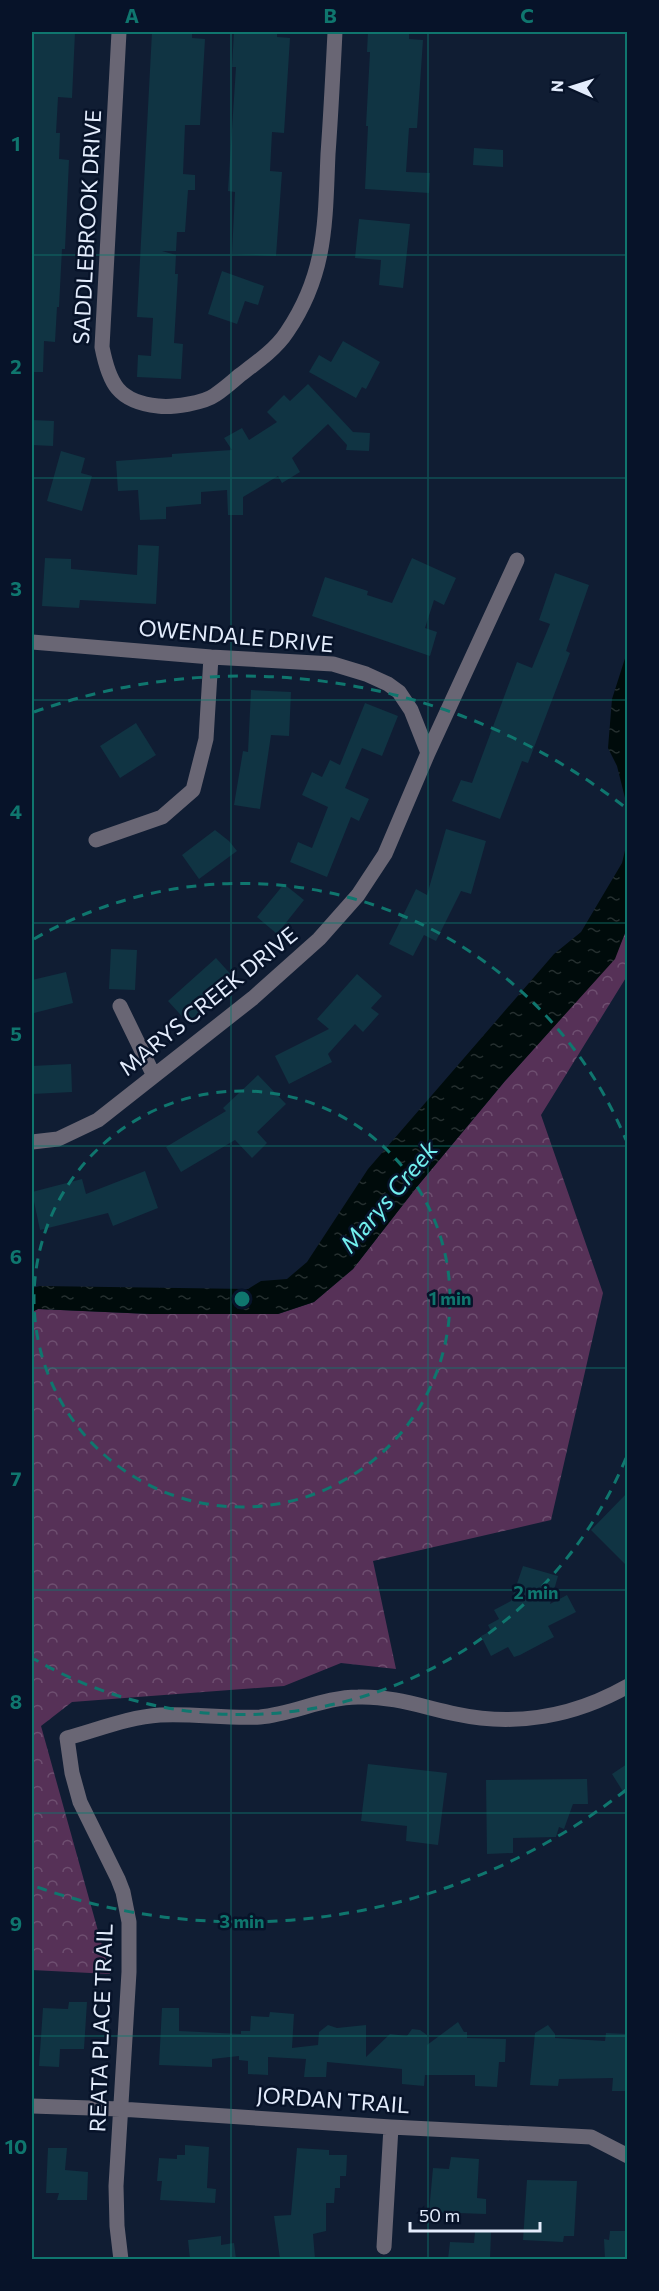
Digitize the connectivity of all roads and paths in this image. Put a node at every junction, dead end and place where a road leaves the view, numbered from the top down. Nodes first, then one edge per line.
1 (120, 32) edge
2 (335, 32) edge
3 (517, 560) dead end
4 (32, 642) edge
5 (211, 657) junction
6 (428, 753) junction
7 (96, 840) dead end
8 (120, 1006) dead end
9 (154, 1076) junction
10 (32, 1142) edge
11 (627, 1686) edge
12 (32, 2106) edge
13 (120, 2109) junction
14 (391, 2127) junction
15 (627, 2156) edge
16 (384, 2247) dead end
17 (121, 2259) edge

1 - 2 street, SADDLEBROOK DRIVE
3 - 6 street, MARYS CREEK DRIVE
4 - 5 street, OWENDALE DRIVE
5 - 6 street, OWENDALE DRIVE
5 - 7 street
6 - 9 street, MARYS CREEK DRIVE
8 - 9 street
9 - 10 street, MARYS CREEK DRIVE
11 - 13 street, REATA PLACE TRAIL
12 - 13 street, JORDAN TRAIL
13 - 14 street, JORDAN TRAIL
13 - 17 street, REATA PLACE TRAIL
14 - 15 street, JORDAN TRAIL
14 - 16 street

